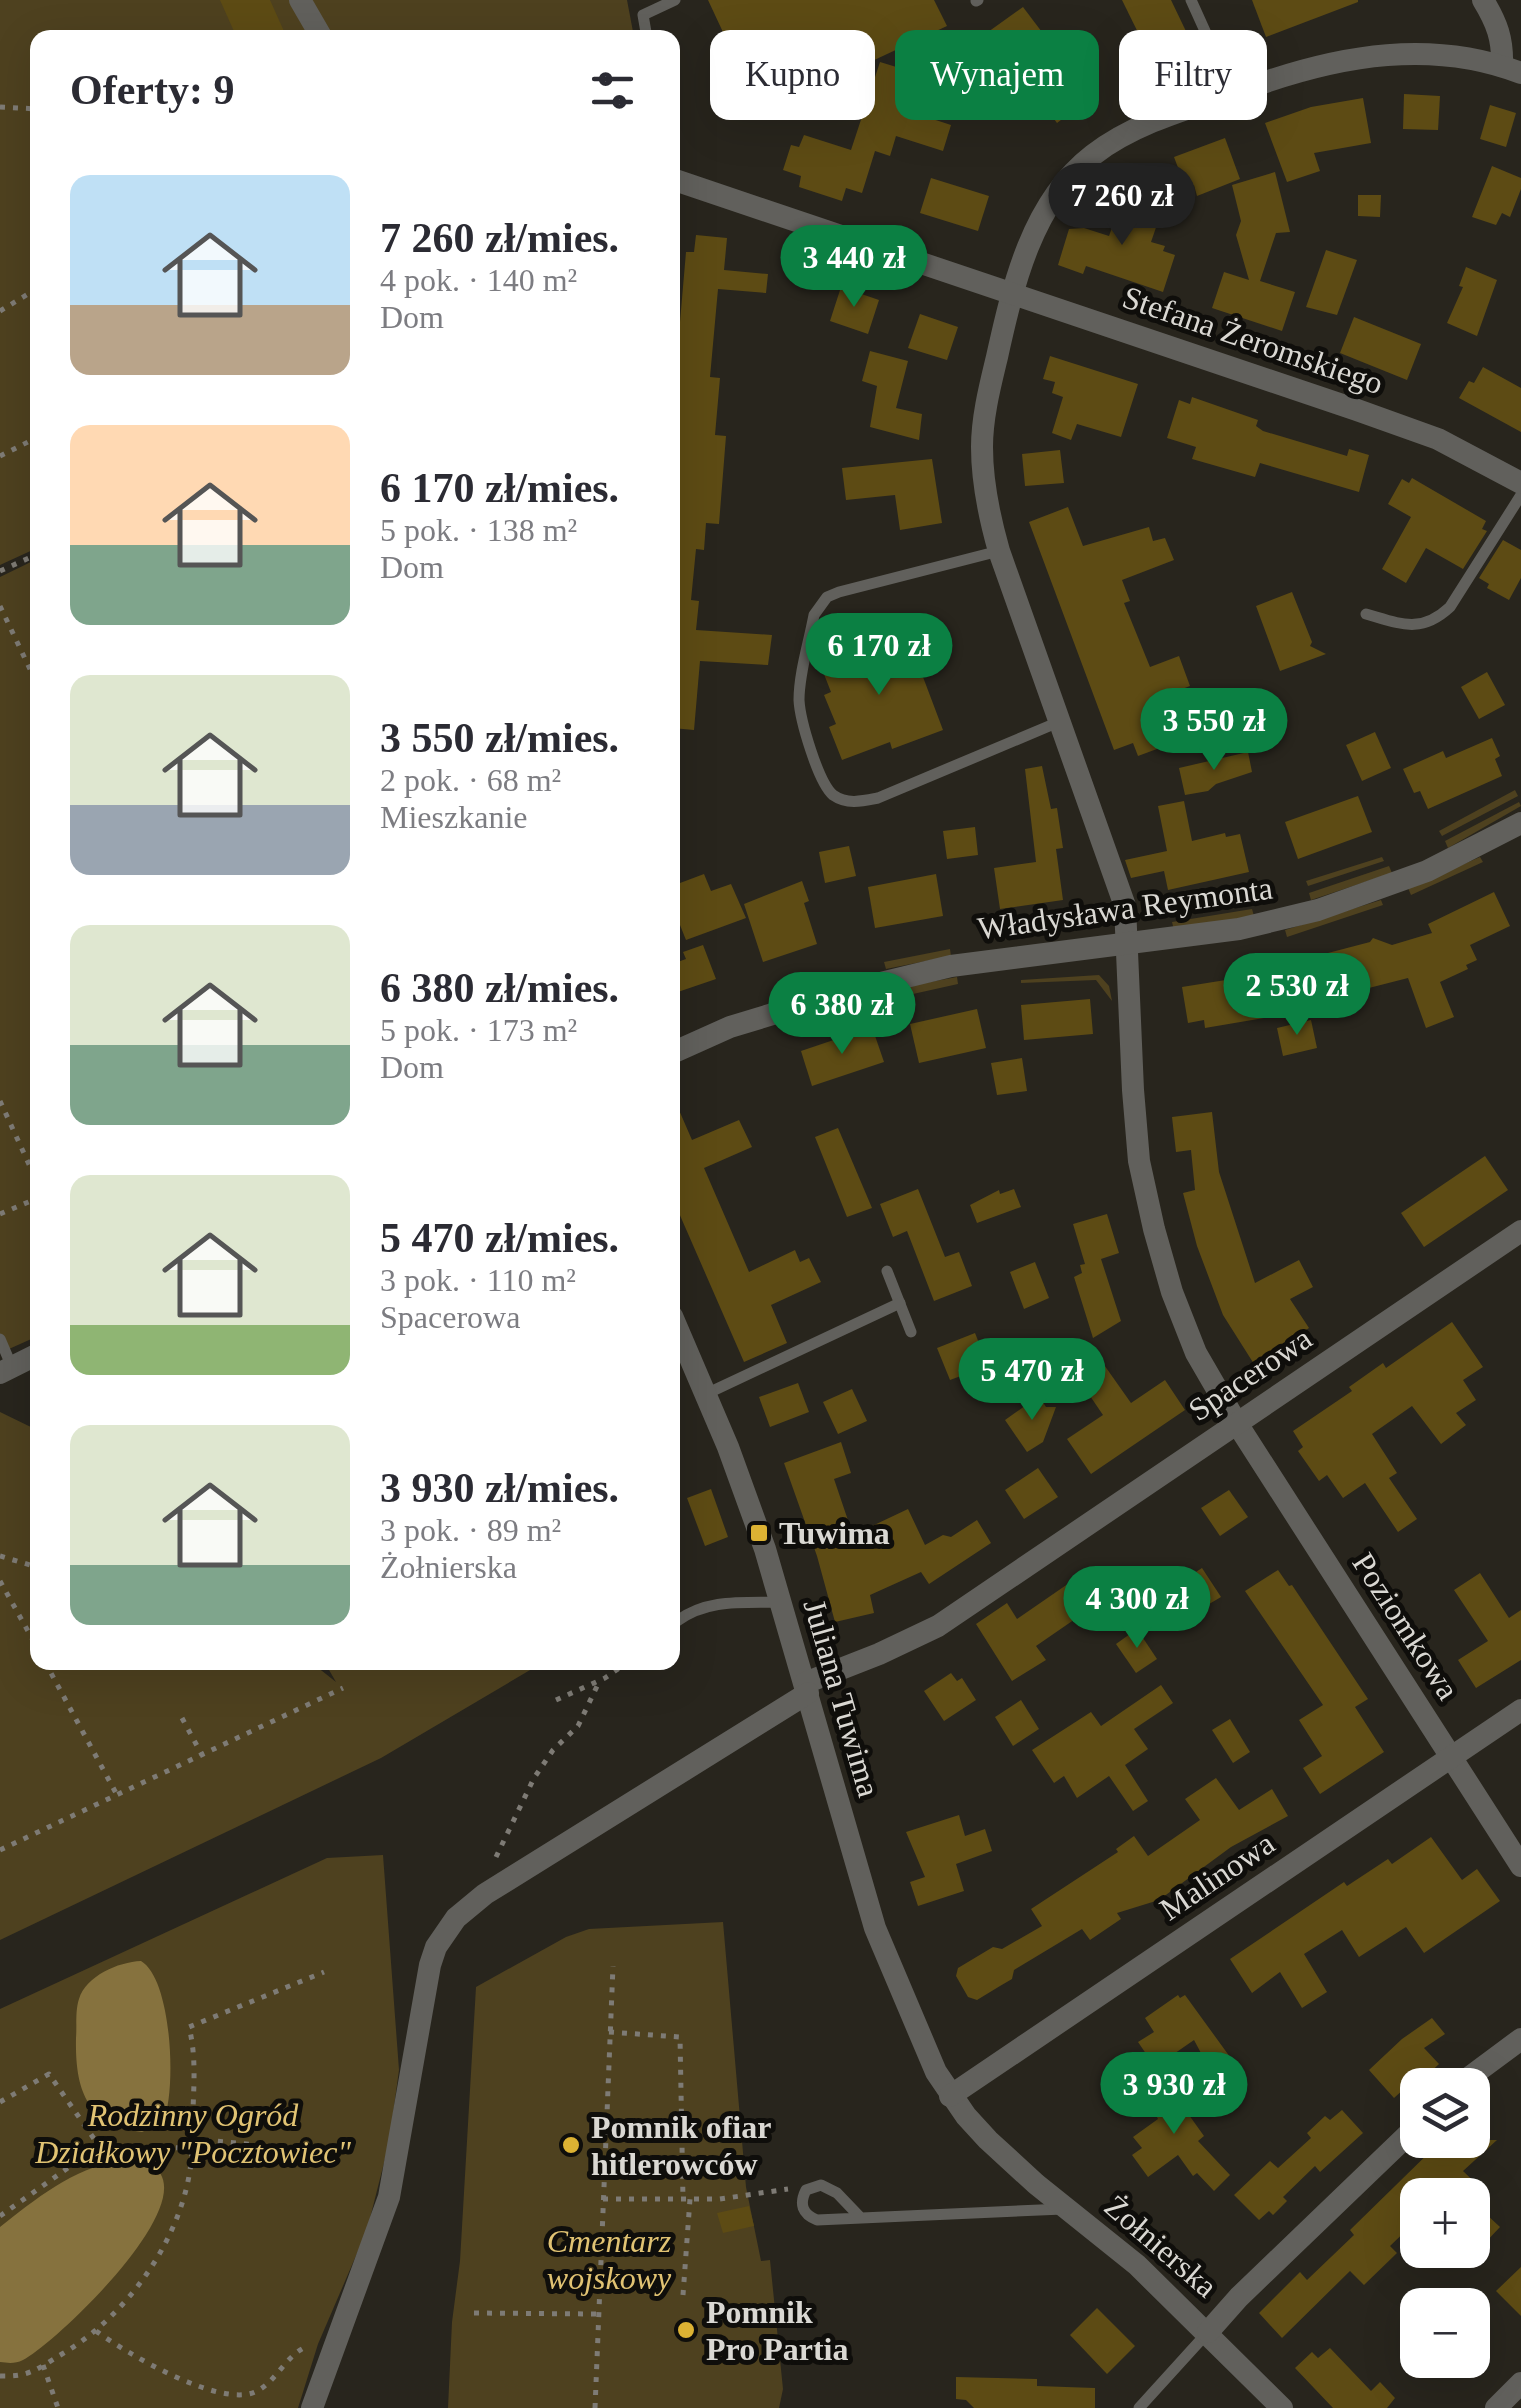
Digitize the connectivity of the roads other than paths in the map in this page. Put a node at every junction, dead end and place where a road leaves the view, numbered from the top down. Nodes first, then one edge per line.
1 (300, 0) edge
2 (675, 0) edge
3 (1191, 0) edge
4 (1483, 0) edge
5 (317, 30) edge
6 (646, 30) edge
7 (1205, 30) edge
8 (1511, 70) edge
9 (1267, 82) edge
10 (1164, 120) edge
11 (680, 183) edge
12 (1012, 292) junction
13 (1521, 483) edge
14 (1521, 495) edge
15 (999, 551) junction
16 (1366, 614) dead end
17 (1061, 721) junction
18 (1521, 823) edge
19 (1129, 945) junction
20 (680, 1050) edge
21 (1521, 1230) edge
22 (887, 1271) dead end
23 (900, 1303) junction
24 (911, 1332) dead end
25 (680, 1334) edge
26 (0, 1339) edge
27 (30, 1358) edge
28 (6, 1370) edge
29 (706, 1394) junction
30 (1236, 1422) junction
31 (782, 1602) junction
32 (680, 1620) edge
33 (806, 1688) junction
34 (1521, 1710) edge
35 (1451, 1757) junction
36 (1521, 1866) edge
37 (1521, 2038) edge
38 (1481, 2068) edge
39 (950, 2096) junction
40 (1400, 2143) edge
41 (1068, 2209) junction
42 (860, 2216) junction
43 (1208, 2332) junction
44 (1521, 2383) edge
45 (312, 2408) edge
46 (1138, 2408) edge
47 (1282, 2408) edge
48 (1496, 2408) edge

1 - 5 street
2 - 6 lane
3 - 7 lane
4 - 8 street
8 - 9 street, Poziomkowa
10 - 12 street, Poziomkowa
11 - 12 street, Stefana Żeromskiego
12 - 13 street, Stefana Żeromskiego
12 - 15 street, Poziomkowa
14 - 16 lane
15 - 17 street, Poziomkowa
15 - 17 lane
17 - 19 street, Poziomkowa
18 - 19 street, Władysława Reymonta
19 - 20 street, Władysława Reymonta
19 - 30 street, Poziomkowa
21 - 30 street, Spacerowa
22 - 23 lane
23 - 24 lane
23 - 29 lane
25 - 29 street, Juliana Tuwima
26 - 28 lane
27 - 28 street
29 - 31 street, Juliana Tuwima
30 - 33 street, Spacerowa
30 - 35 street, Poziomkowa
31 - 32 lane
31 - 33 street, Juliana Tuwima
33 - 39 street, Juliana Tuwima
33 - 45 street, Spacerowa
34 - 35 street, Malinowa
35 - 36 street, Poziomkowa
35 - 39 street, Malinowa
37 - 38 street
39 - 41 street, Żołnierska
40 - 43 street
41 - 42 lane
41 - 43 street, Żołnierska
42 - 42 lane
43 - 46 lane
43 - 47 street, Żołnierska
44 - 48 street

